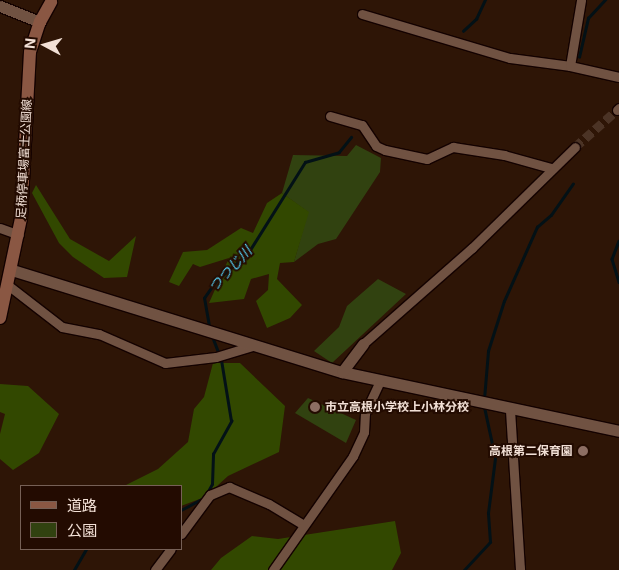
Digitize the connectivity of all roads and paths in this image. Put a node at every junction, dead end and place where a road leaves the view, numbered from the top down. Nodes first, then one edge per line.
1 (581, 0) edge
2 (51, 2) dead end
3 (2, 10) edge
4 (362, 14) dead end
5 (40, 22) junction
6 (570, 66) junction
7 (619, 77) edge
8 (330, 116) dead end
9 (575, 147) tunnel mouth
10 (551, 168) junction
11 (0, 228) edge
12 (19, 235) junction
13 (12, 270) junction
14 (9, 286) junction
15 (0, 318) edge
16 (363, 344) joint
17 (253, 346) junction
18 (342, 372) junction
19 (380, 381) junction
20 (510, 410) junction
21 (619, 432) edge
22 (302, 524) junction
23 (182, 533) edge
24 (170, 550) edge
25 (155, 570) edge
26 (272, 570) edge
27 (520, 570) edge

1 - 6 street
2 - 5 main road, 足柄停車場富士公園線
3 - 5 street
4 - 6 street
5 - 12 main road, 足柄停車場富士公園線
6 - 7 street
8 - 10 street
9 - 10 street
10 - 16 street
11 - 12 street
12 - 13 main road, 足柄停車場富士公園線
13 - 14 main road, 足柄停車場富士公園線
13 - 17 street
14 - 15 main road, 足柄停車場富士公園線
14 - 17 street
16 - 18 street
17 - 18 street
18 - 19 street
19 - 20 street
19 - 22 street
20 - 21 street
20 - 27 street
22 - 23 street
22 - 26 street
24 - 25 street

